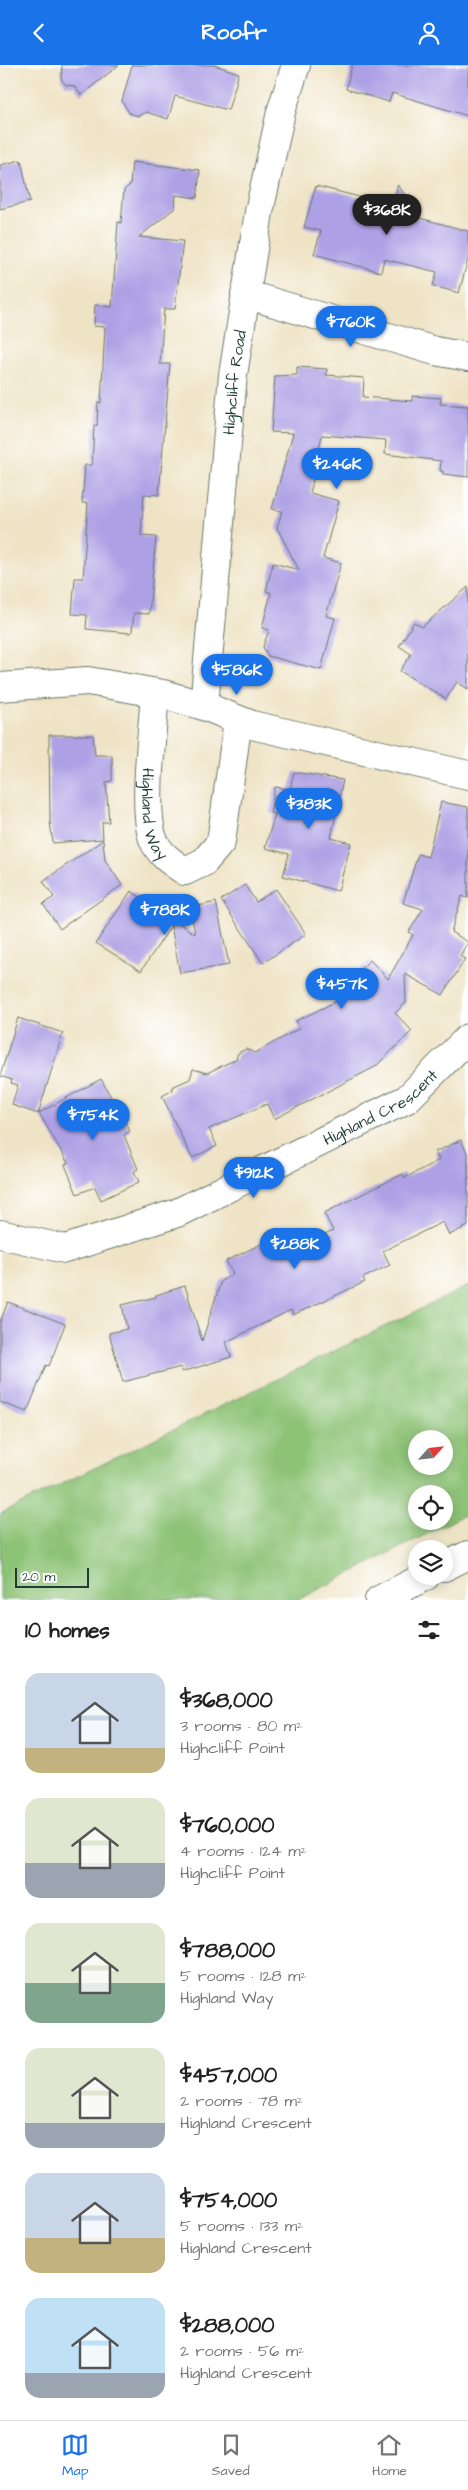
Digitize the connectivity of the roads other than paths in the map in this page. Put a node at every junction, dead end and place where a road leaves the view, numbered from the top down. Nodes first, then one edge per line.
1 (296, 65) edge
2 (245, 294) junction
3 (468, 357) edge
4 (0, 687) edge
5 (155, 693) junction
6 (204, 706) junction
7 (238, 720) junction
8 (468, 775) edge
9 (468, 1038) edge
10 (0, 1234) edge
11 (468, 1555) edge
12 (453, 1562) edge
13 (408, 1585) edge
14 (379, 1600) edge

1 - 2 street, Highcliff Road
2 - 3 street
2 - 6 street, Highcliff Road
4 - 5 street
5 - 6 street
5 - 7 street, Highland Way
6 - 7 street
7 - 8 street
9 - 10 street, Highland Crescent
11 - 12 street
13 - 14 street

